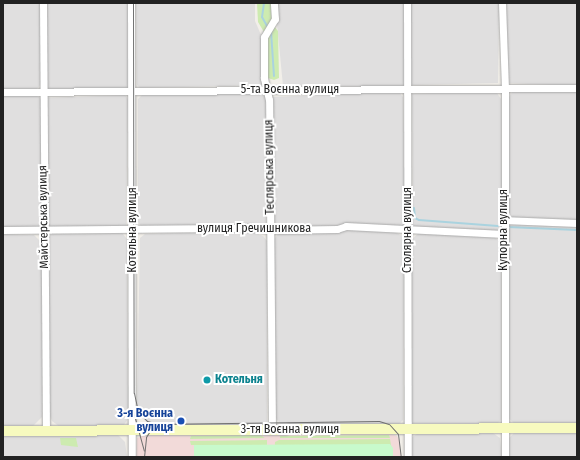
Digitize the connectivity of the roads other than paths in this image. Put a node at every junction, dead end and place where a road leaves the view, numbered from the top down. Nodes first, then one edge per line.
1 (43, 3) edge
2 (131, 3) edge
3 (274, 3) edge
4 (407, 3) edge
5 (502, 3) edge
6 (505, 87) junction
7 (577, 88) edge
8 (267, 90) junction
9 (408, 90) junction
10 (3, 92) edge
11 (132, 92) junction
12 (43, 93) junction
13 (504, 220) junction
14 (577, 223) edge
15 (3, 230) edge
16 (270, 230) junction
17 (133, 231) junction
18 (408, 231) junction
19 (44, 232) junction
20 (504, 234) junction
21 (577, 428) edge
22 (504, 429) junction
23 (133, 430) junction
24 (272, 430) junction
25 (407, 430) junction
26 (3, 431) edge
27 (46, 431) junction
28 (132, 457) edge
29 (408, 457) edge
30 (505, 457) edge

1 - 12 street, Майстерська вулиця
2 - 11 street, Котельна вулиця
3 - 8 street, Теслярська вулиця
4 - 9 street, Столярна вулиця
5 - 6 street, Купорна вулиця
6 - 7 street, 5-та Воєнна вулиця
6 - 9 street, 5-та Воєнна вулиця
6 - 13 street, Купорна вулиця
8 - 9 street, 5-та Воєнна вулиця
8 - 11 street, 5-та Воєнна вулиця
8 - 16 street, Теслярська вулиця
9 - 18 street, Столярна вулиця
10 - 12 street, 5-та Воєнна вулиця
11 - 12 street, 5-та Воєнна вулиця
11 - 17 street, Котельна вулиця
12 - 19 street, Майстерська вулиця
13 - 14 street
13 - 20 street, Купорна вулиця
15 - 19 street, вулиця Гречишникова
16 - 17 street, вулиця Гречишникова
16 - 18 street, вулиця Гречишникова
16 - 24 street, Теслярська вулиця
17 - 19 street, вулиця Гречишникова
17 - 23 street, Котельна вулиця
18 - 20 street, вулиця Гречишникова
18 - 25 street, Столярна вулиця
19 - 27 street, Майстерська вулиця
20 - 22 street, Купорна вулиця
21 - 22 main road, 3-тя Воєнна вулиця
22 - 25 main road, 3-тя Воєнна вулиця
22 - 30 street, Купорна вулиця
23 - 24 main road, 3-тя Воєнна вулиця
23 - 27 main road, 3-тя Воєнна вулиця
23 - 28 street, Котельна вулиця
24 - 25 main road, 3-тя Воєнна вулиця
25 - 29 street, Столярна вулиця
26 - 27 main road, 3-тя Воєнна вулиця

